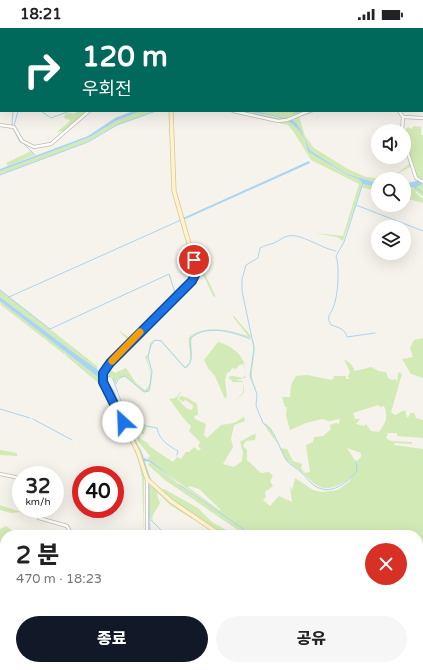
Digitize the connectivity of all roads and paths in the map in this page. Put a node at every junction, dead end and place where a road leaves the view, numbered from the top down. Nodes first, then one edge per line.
1 (89, 112) edge
2 (171, 112) edge
3 (238, 112) edge
4 (307, 112) edge
5 (400, 112) edge
6 (403, 117) junction
7 (423, 118) edge
8 (402, 124) edge
9 (0, 125) edge
10 (411, 163) edge
11 (423, 182) edge
12 (0, 474) edge
13 (12, 476) edge
14 (147, 480) junction
15 (39, 518) edge
16 (69, 530) edge
17 (147, 530) edge
18 (214, 530) edge

1 - 9 street
2 - 14 street
3 - 4 street
5 - 6 street
6 - 7 street
6 - 8 street
10 - 11 street
12 - 13 street
14 - 17 street
14 - 18 street
15 - 16 street

